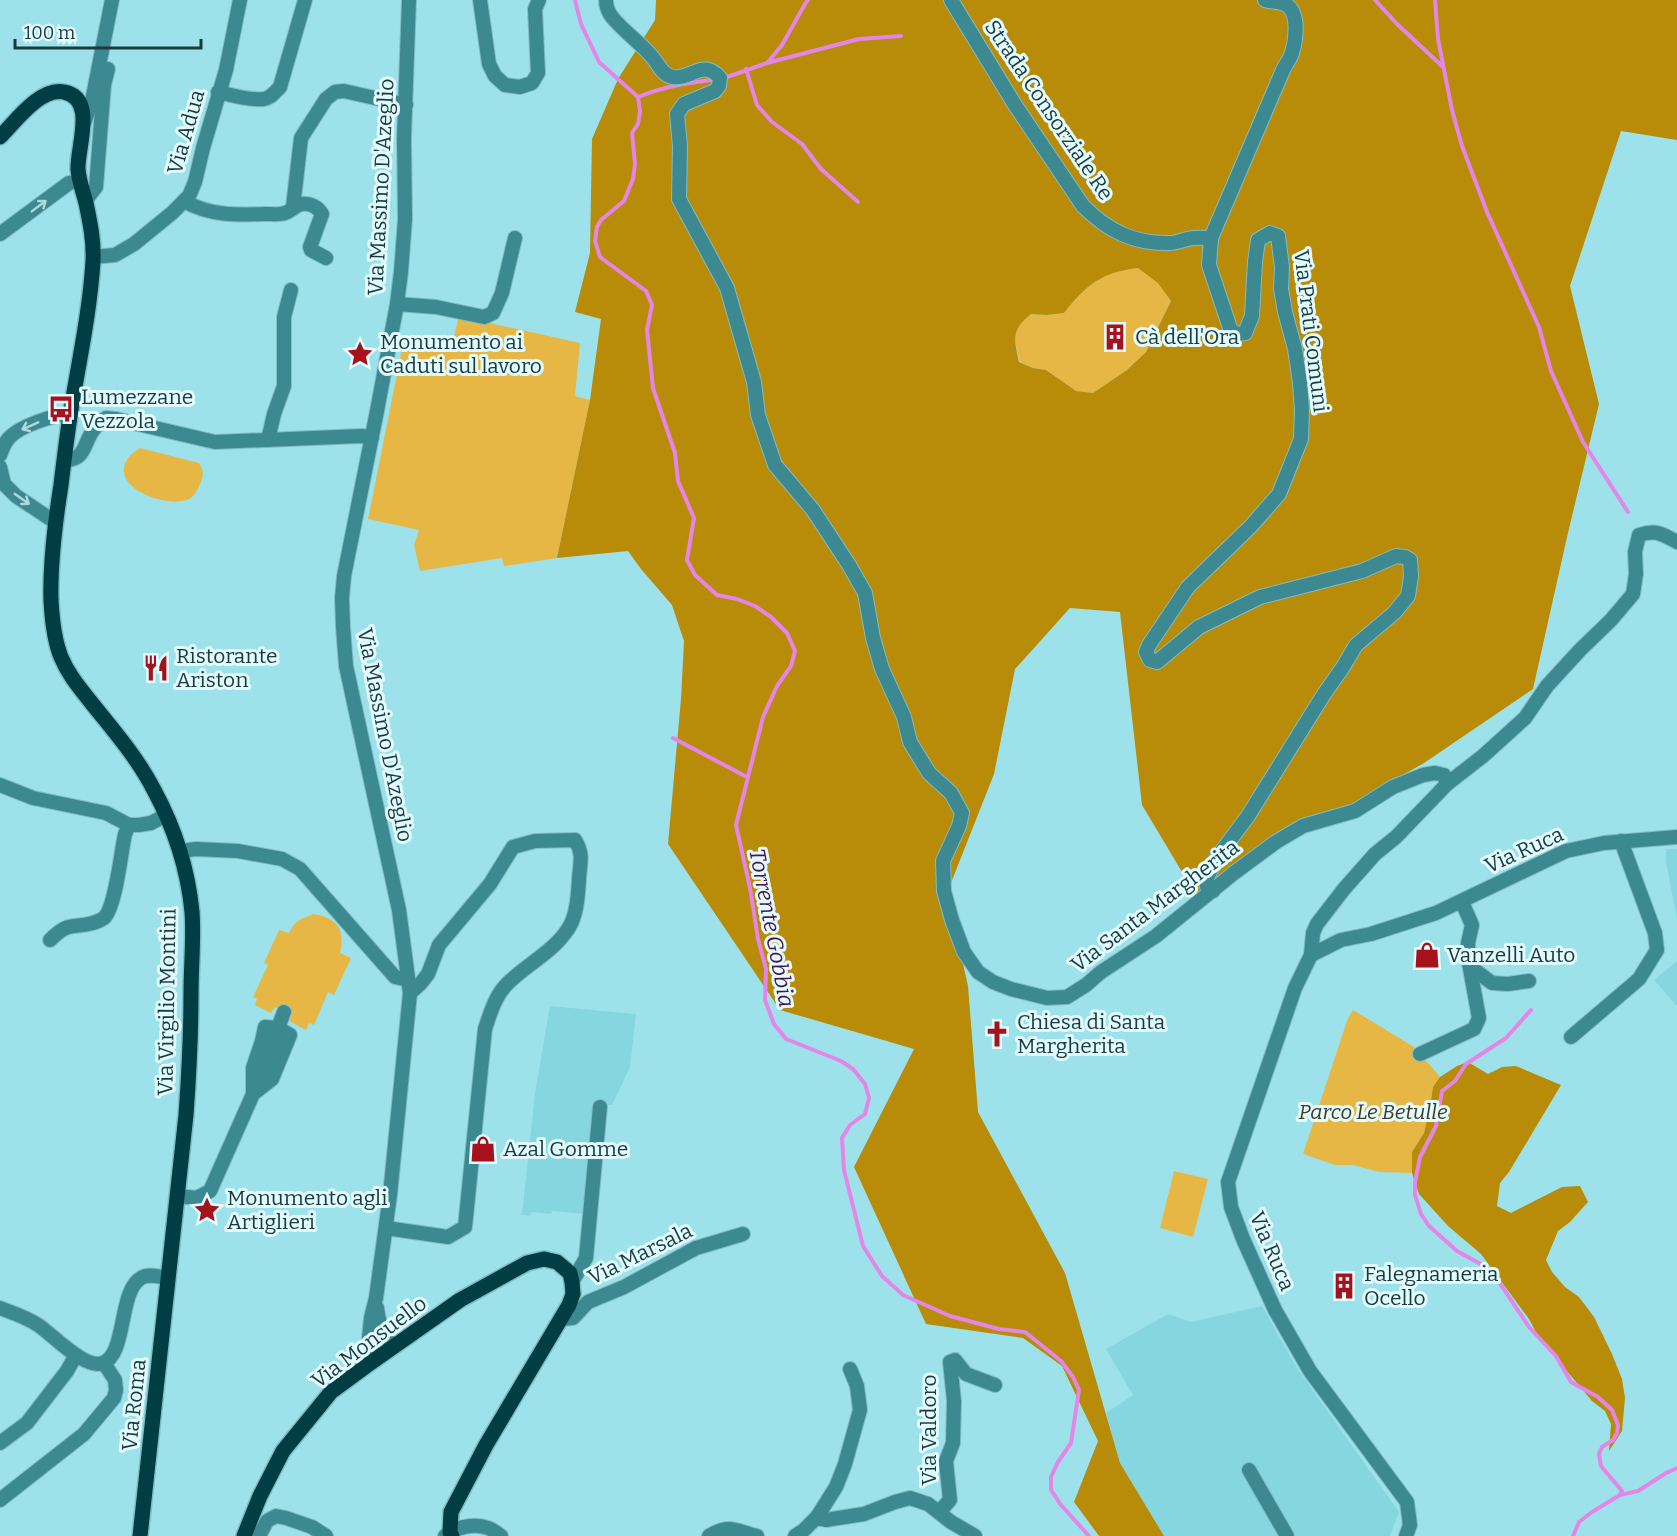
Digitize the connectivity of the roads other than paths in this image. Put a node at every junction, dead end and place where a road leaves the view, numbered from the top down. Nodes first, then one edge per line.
1 (112, 0) edge
2 (240, 0) edge
3 (305, 0) edge
4 (409, 0) edge
5 (480, 0) edge
6 (539, 0) edge
7 (606, 0) edge
8 (951, 0) edge
9 (1265, 0) edge
10 (108, 69) dead end
11 (218, 92) junction
12 (406, 105) junction
13 (84, 123) junction
14 (0, 137) edge
15 (79, 181) junction
16 (85, 201) junction
17 (184, 201) junction
18 (293, 207) junction
19 (0, 234) edge
20 (515, 238) dead end
21 (1211, 238) junction
22 (93, 257) junction
23 (326, 258) dead end
24 (291, 290) dead end
25 (397, 304) junction
26 (71, 411) junction
27 (372, 437) junction
28 (268, 440) junction
29 (0, 455) edge
30 (64, 460) junction
31 (0, 467) edge
32 (55, 522) junction
33 (1677, 542) edge
34 (1447, 784) junction
35 (0, 785) edge
36 (166, 815) junction
37 (129, 825) junction
38 (1677, 837) edge
39 (1621, 841) junction
40 (180, 851) junction
41 (1213, 891) junction
42 (1461, 902) junction
43 (51, 940) dead end
44 (1311, 955) junction
45 (1469, 963) junction
46 (1529, 981) dead end
47 (409, 986) junction
48 (284, 1012) dead end
49 (278, 1028) junction
50 (1571, 1037) dead end
51 (1420, 1054) dead end
52 (253, 1094) junction
53 (600, 1107) dead end
54 (177, 1196) junction
55 (386, 1228) junction
56 (742, 1234) dead end
57 (168, 1278) junction
58 (572, 1282) junction
59 (376, 1299) junction
60 (0, 1308) edge
61 (561, 1319) junction
62 (393, 1347) junction
63 (76, 1355) junction
64 (375, 1360) junction
65 (104, 1363) junction
66 (850, 1369) dead end
67 (995, 1385) dead end
68 (0, 1443) edge
69 (1249, 1470) dead end
70 (0, 1500) edge
71 (940, 1511) junction
72 (817, 1517) junction
73 (449, 1534) edge
74 (140, 1536) edge
75 (244, 1536) edge
76 (259, 1536) edge
77 (326, 1536) edge
78 (501, 1536) edge
79 (709, 1536) edge
80 (757, 1536) edge
81 (795, 1536) edge
82 (975, 1536) edge
83 (1287, 1536) edge
84 (1406, 1536) edge

1 - 13 street
2 - 11 street, Via Adua
3 - 11 street
4 - 12 street, Via Massimo D'Azeglio
5 - 6 street
7 - 41 street, Via Santa Margherita
8 - 21 street, Strada Consorziale Re
9 - 21 street, Via Prati Comuni
10 - 16 street
11 - 17 street, Via Adua
12 - 18 street
12 - 25 street, Via Massimo D'Azeglio
13 - 14 main road
13 - 15 main road, Via Virgilio Montini
15 - 16 main road, Via Virgilio Montini
19 -> 15 street
16 - 22 main road, Via Virgilio Montini
17 - 18 street
17 - 22 street, Via Adua
18 - 23 street
20 - 25 street
21 - 41 street, Via Prati Comuni
22 - 26 main road, Via Virgilio Montini
24 - 28 street
25 - 27 street, Via Massimo D'Azeglio
26 -> 29 street
26 - 30 main road, Via Virgilio Montini
27 - 28 street
27 - 47 street, Via Massimo D'Azeglio
28 - 30 street
30 - 32 main road, Via Virgilio Montini
31 -> 32 street
32 - 36 main road, Via Virgilio Montini
33 - 34 street
34 - 41 street, Via Santa Margherita
34 - 44 street, Via Ruca
35 - 37 street
36 - 37 street
36 - 40 main road, Via Virgilio Montini
37 - 43 street
38 - 39 street, Via Ruca
39 - 42 street, Via Ruca
39 - 50 street
40 - 47 street
40 - 54 main road, Via Virgilio Montini
42 - 44 street, Via Ruca
42 - 45 street
44 - 84 street, Via Ruca
45 - 46 street
45 - 51 street
47 - 55 street, Via Massimo D'Azeglio
47 - 55 street
48 - 49 street
49 - 52 street
49 - 52 street
52 - 54 street
53 - 58 street
54 - 57 main road, Via Virgilio Montini
55 - 59 street, Via Massimo D'Azeglio
56 - 61 street, Via Marsala
57 - 65 street
57 - 74 main road, Via Roma
58 - 61 main road
58 - 62 main road, Via Monsuello
59 - 62 street, Via Massimo D'Azeglio
59 - 64 street, Via Massimo D'Azeglio
60 - 63 street
61 - 73 main road
62 - 64 main road, Via Monsuello
63 - 65 street
63 - 68 street
64 - 75 main road, Via Monsuello
65 - 70 street
66 - 72 street
67 - 71 street, Via Valdoro
69 - 83 street
71 - 72 street, Via Valdoro
71 - 82 street, Via Valdoro
72 - 81 street
73 - 78 street
76 - 77 street
79 - 80 street

